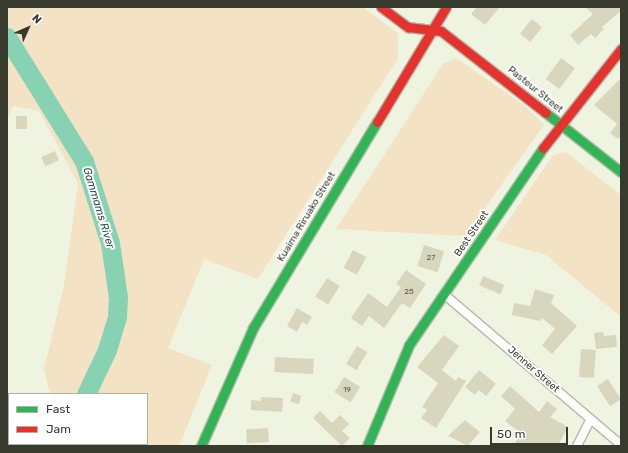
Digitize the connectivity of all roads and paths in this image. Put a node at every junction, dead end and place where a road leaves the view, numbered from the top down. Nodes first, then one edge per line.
1 (381, 7) edge
2 (446, 7) edge
3 (432, 30) junction
4 (621, 49) edge
5 (560, 124) junction
6 (621, 172) edge
7 (445, 294) junction
8 (591, 419) junction
9 (621, 445) edge
10 (201, 446) edge
11 (367, 446) edge
12 (577, 446) edge

1 - 3 street, Pasteur Street
2 - 3 street, Kuaima Riruako Street
3 - 5 street, Pasteur Street
3 - 10 street, Kuaima Riruako Street
4 - 5 street, Best Street
5 - 6 street, Pasteur Street
5 - 7 street, Best Street
7 - 8 street, Jenner Street
7 - 11 street, Best Street
8 - 9 street, Jenner Street
8 - 12 street

